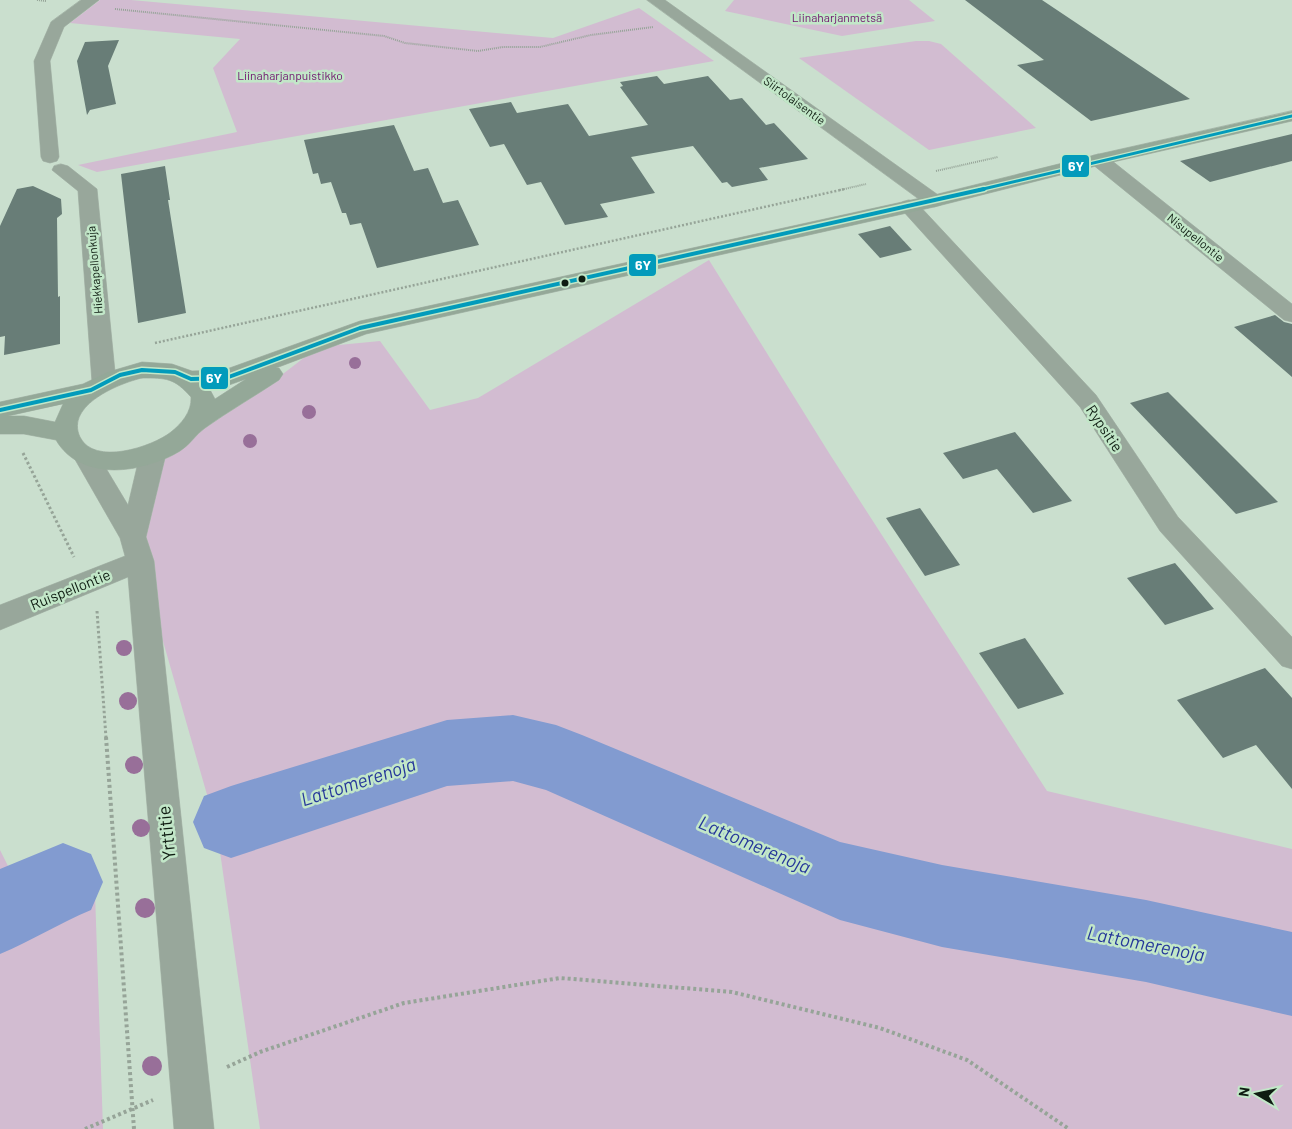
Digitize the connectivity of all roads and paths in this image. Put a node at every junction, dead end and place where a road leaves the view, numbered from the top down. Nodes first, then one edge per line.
1 (655, 0) edge
2 (88, 2) edge
3 (683, 20) junction
4 (1292, 116) edge
5 (1005, 156) dead end
6 (1099, 160) junction
7 (902, 176) junction
8 (934, 201) junction
9 (909, 206) junction
10 (1292, 315) edge
11 (316, 346) junction
12 (102, 356) junction
13 (191, 379) junction
14 (98, 386) junction
15 (0, 410) edge
16 (196, 422) junction
17 (0, 425) edge
18 (24, 425) junction
19 (66, 433) junction
20 (154, 454) junction
21 (86, 456) junction
22 (136, 549) junction
23 (86, 582) junction
24 (0, 618) edge
25 (1292, 657) edge
26 (190, 1084) junction
27 (133, 1109) junction
28 (85, 1129) edge
29 (134, 1129) edge
30 (194, 1129) edge
31 (1069, 1129) edge

1 - 3 street, Siirtolaisentie
2 - 3 path
2 - 12 street, Hiekkapellonkuja
3 - 7 street, Siirtolaisentie
4 - 6 main road
5 - 7 path
6 - 8 main road
6 - 10 street, Nisupellontie
7 - 8 street, Siirtolaisentie
7 - 12 path
8 - 9 main road
9 - 11 main road
9 - 25 street, Rypsitie
11 - 13 main road
11 - 16 main road
12 - 14 street, Hiekkapellonkuja
13 - 14 main road
13 - 16 main road
14 - 15 main road
14 - 19 main road
16 - 20 main road
17 - 18 main road
18 - 19 main road
18 - 23 path
19 - 21 main road
20 - 21 main road
20 - 22 street, Yrttitie
21 - 22 street, Yrttitie
22 - 23 street, Ruispellontie
22 - 26 street, Yrttitie
23 - 24 street, Ruispellontie
23 - 27 path
26 - 27 path
26 - 30 street, Yrttitie
26 - 31 path
27 - 28 path
27 - 29 path

